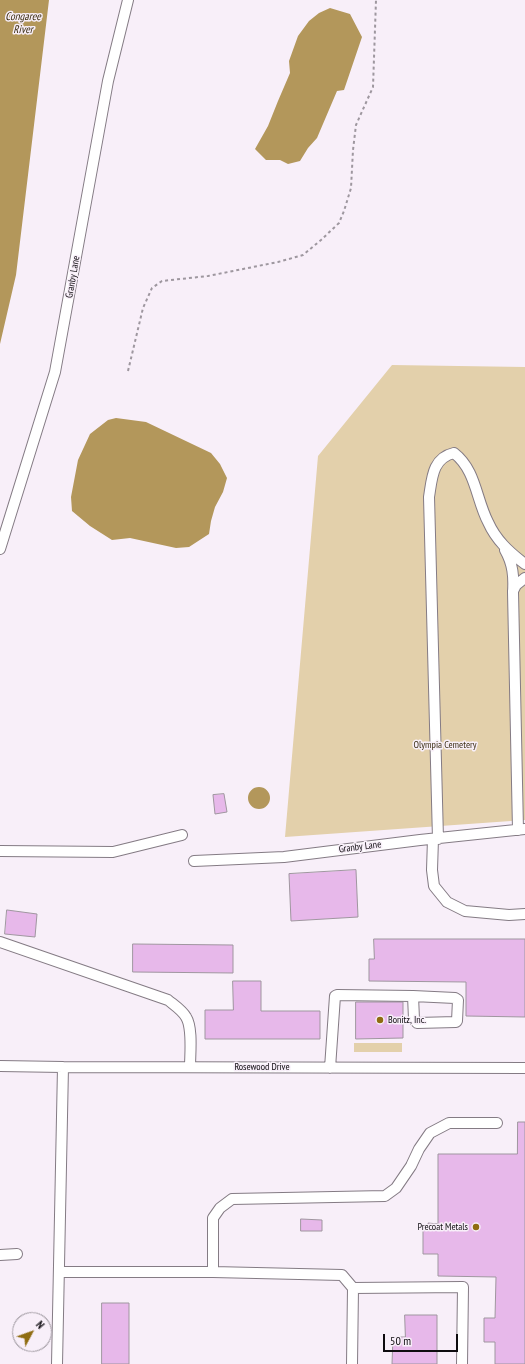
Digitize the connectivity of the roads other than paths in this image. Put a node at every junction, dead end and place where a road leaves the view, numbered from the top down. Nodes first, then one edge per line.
1 (128, 0) edge
2 (503, 545) junction
3 (0, 549) edge
4 (525, 564) edge
5 (525, 578) edge
6 (513, 592) junction
7 (522, 830) edge
8 (182, 835) dead end
9 (435, 839) junction
10 (0, 851) edge
11 (194, 861) dead end
12 (525, 914) edge
13 (0, 942) edge
14 (413, 996) junction
15 (0, 1066) edge
16 (63, 1067) junction
17 (190, 1067) junction
18 (330, 1068) junction
19 (525, 1068) edge
20 (497, 1123) dead end
21 (0, 1254) edge
22 (17, 1254) dead end
23 (59, 1272) junction
24 (213, 1272) junction
25 (353, 1288) junction
26 (57, 1364) edge
27 (352, 1364) edge
28 (462, 1364) edge

1 - 3 street, Granby Lane
2 - 4 street
2 - 6 street
2 - 9 street
5 - 6 street
6 - 7 street
7 - 9 street, Granby Lane
8 - 10 street
9 - 11 street, Granby Lane
9 - 12 street
13 - 17 street
14 - 14 street
14 - 18 street
15 - 16 street, Rosewood Drive
16 - 17 street, Rosewood Drive
16 - 23 street
17 - 18 street, Rosewood Drive
18 - 19 street, Rosewood Drive
20 - 24 street
21 - 22 street
23 - 24 street
23 - 26 street
24 - 25 street
25 - 27 street
25 - 28 street

